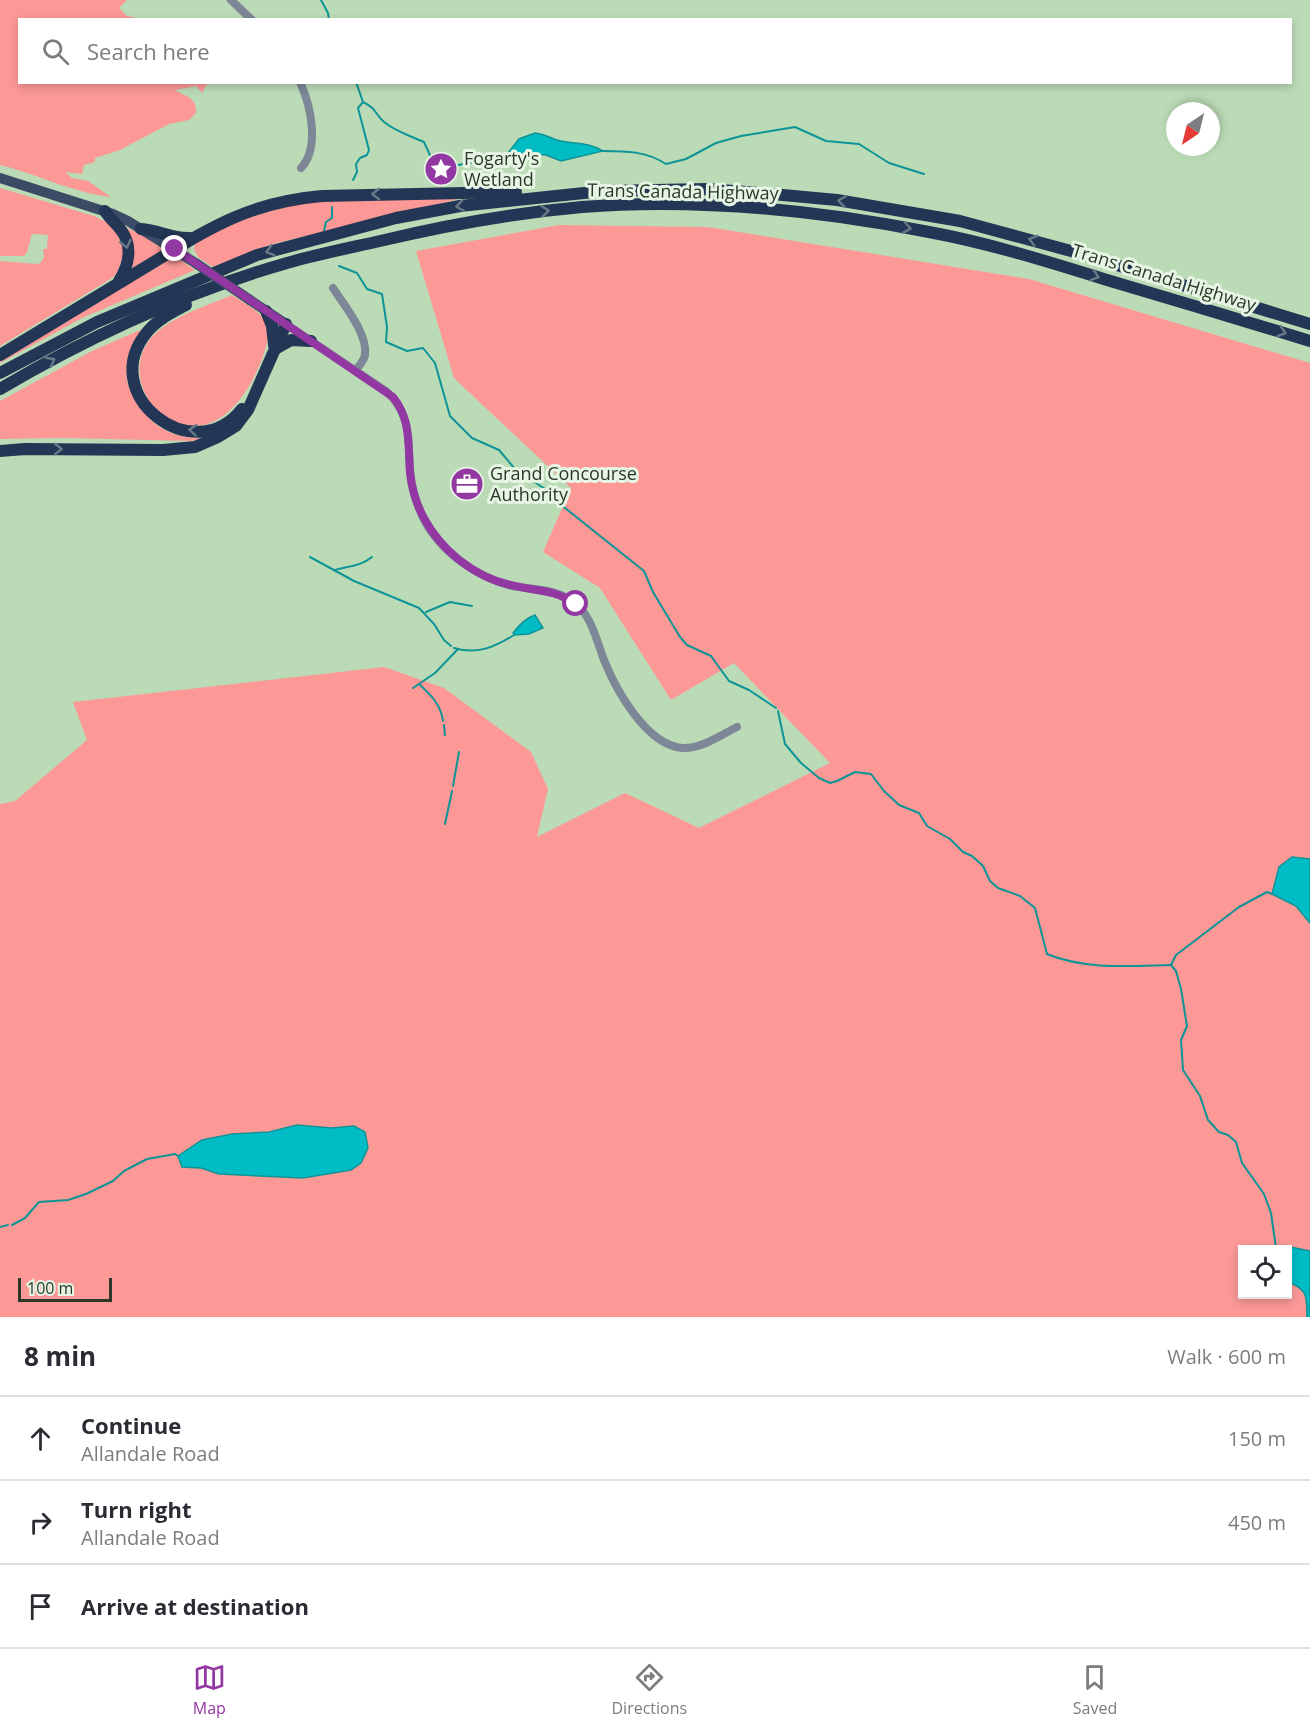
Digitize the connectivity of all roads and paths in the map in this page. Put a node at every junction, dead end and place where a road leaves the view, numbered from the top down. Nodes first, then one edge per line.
1 (231, 0) edge
2 (250, 18) edge
3 (301, 84) edge
4 (301, 168) dead end
5 (0, 178) edge
6 (603, 191) junction
7 (105, 211) junction
8 (141, 229) junction
9 (192, 238) junction
10 (175, 249) junction
11 (119, 282) junction
12 (221, 285) junction
13 (333, 288) dead end
14 (267, 311) junction
15 (286, 324) junction
16 (1310, 324) edge
17 (311, 341) junction
18 (1310, 341) edge
19 (274, 350) junction
20 (0, 355) edge
21 (355, 371) junction
22 (0, 373) edge
23 (0, 390) edge
24 (256, 390) junction
25 (0, 451) edge
26 (737, 727) dead end

1 - 2 street
3 - 4 street
5 - 7 main road
6 -> 9 highway
16 -> 6 highway, Trans Canada Highway
6 -> 22 highway, Trans Canada Highway
7 - 8 main road
7 -> 11 highway
8 - 9 highway
8 - 10 main road
9 - 10 highway
10 - 11 highway
10 - 14 main road, bridge
11 - 20 highway
12 -> 18 highway, Trans Canada Highway
23 -> 12 highway, Trans Canada Highway
24 -> 12 highway
13 - 21 street
14 - 15 main road
14 - 19 highway
15 - 17 street
15 - 19 highway
17 - 19 highway
17 - 21 street
19 - 24 highway
21 - 26 street
25 -> 24 highway

